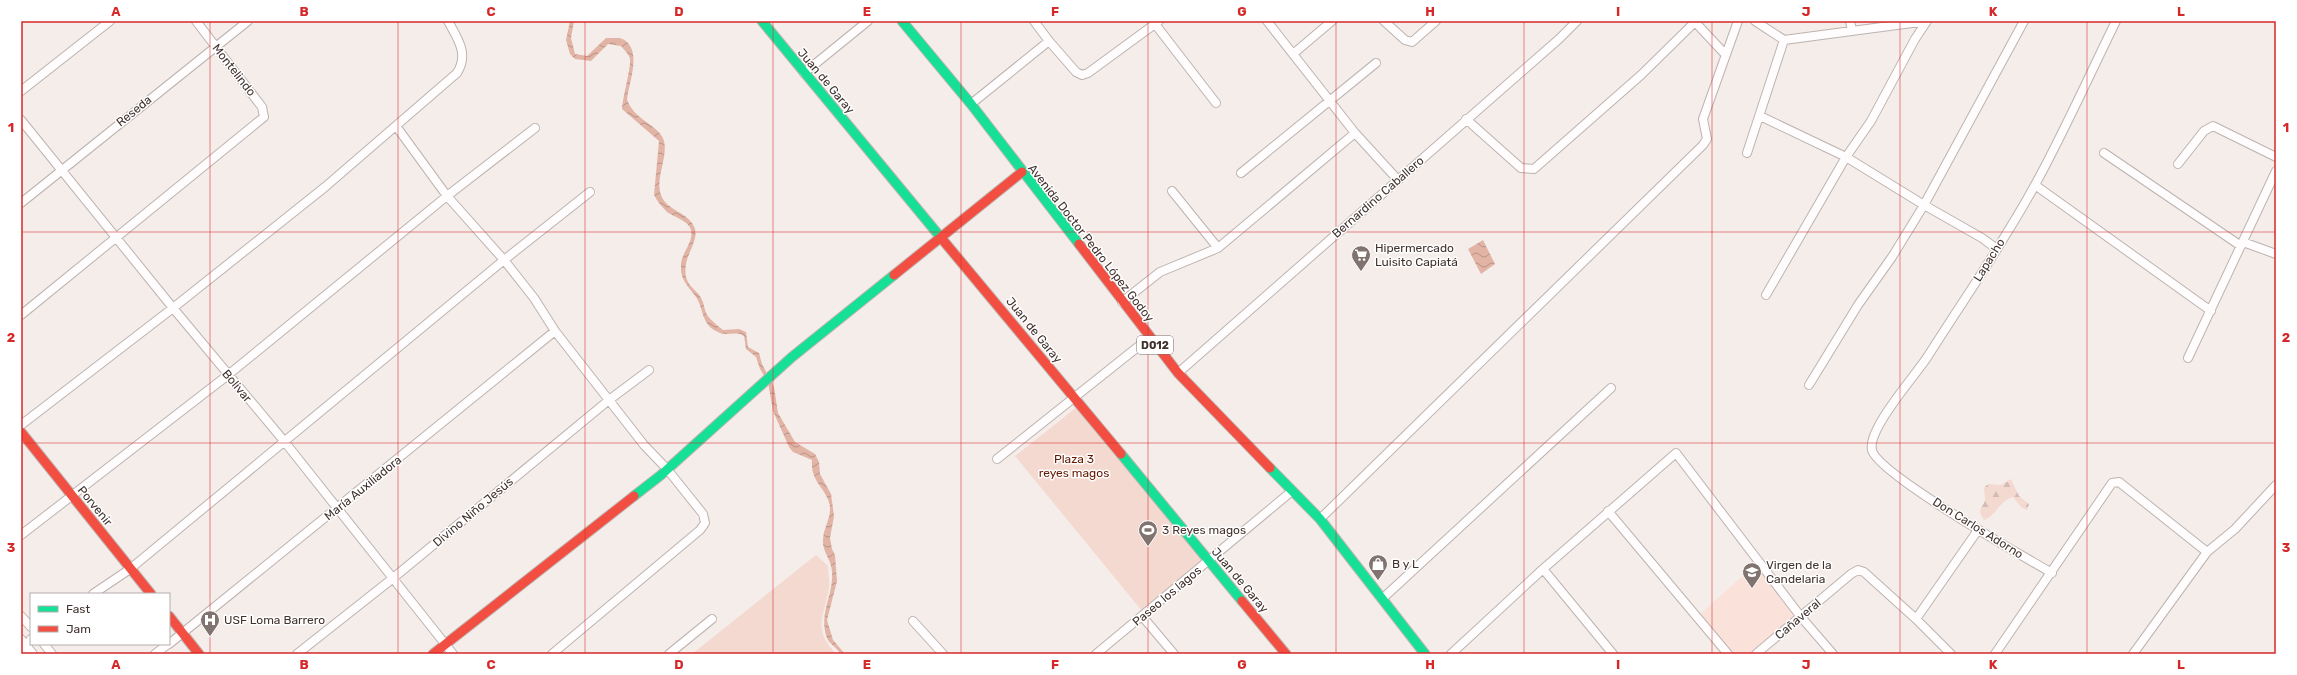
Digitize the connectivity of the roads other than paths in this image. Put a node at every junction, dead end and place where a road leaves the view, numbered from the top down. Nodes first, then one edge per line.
1 (110, 21) edge
2 (196, 21) edge
3 (248, 21) edge
4 (448, 21) edge
5 (762, 21) edge
6 (868, 21) edge
7 (902, 21) edge
8 (1034, 21) edge
9 (1267, 21) edge
10 (1332, 21) edge
11 (1384, 21) edge
12 (1436, 21) edge
13 (1577, 21) edge
14 (1694, 21) edge
15 (1738, 21) edge
16 (1755, 21) edge
17 (1850, 21) edge
18 (1927, 21) edge
19 (2024, 21) edge
20 (2116, 21) edge
21 (1157, 23) edge
22 (1852, 31) junction
23 (1784, 40) junction
24 (1049, 41) junction
25 (216, 46) junction
26 (1294, 54) junction
27 (1725, 54) junction
28 (1376, 63) dead end
29 (804, 73) junction
30 (21, 91) edge
31 (1330, 101) junction
32 (1216, 103) dead end
33 (971, 104) junction
34 (1760, 116) junction
35 (1466, 119) junction
36 (21, 120) edge
37 (396, 126) junction
38 (535, 128) dead end
39 (1355, 133) junction
40 (1747, 153) dead end
41 (2104, 153) dead end
42 (1846, 157) junction
43 (2276, 157) edge
44 (2178, 164) dead end
45 (60, 170) junction
46 (2276, 171) edge
47 (1022, 172) junction
48 (1241, 174) dead end
49 (1398, 180) junction
50 (2035, 185) junction
51 (1172, 191) dead end
52 (590, 192) dead end
53 (447, 196) junction
54 (21, 203) edge
55 (1924, 206) junction
56 (941, 236) junction
57 (116, 237) junction
58 (2242, 244) junction
59 (1218, 248) junction
60 (1997, 249) junction
61 (2276, 254) edge
62 (504, 260) junction
63 (1766, 295) dead end
64 (1122, 302) junction
65 (173, 308) junction
66 (2211, 311) junction
67 (21, 315) edge
68 (555, 331) junction
69 (1149, 338) junction
70 (2188, 358) dead end
71 (649, 370) dead end
72 (1178, 373) junction
73 (228, 375) junction
74 (1809, 385) dead end
75 (1610, 388) dead end
76 (1074, 398) junction
77 (609, 400) junction
78 (21, 425) edge
79 (21, 432) edge
80 (284, 441) junction
81 (997, 460) dead end
82 (667, 469) junction
83 (1905, 481) joint
84 (2276, 485) edge
85 (1292, 491) junction
86 (71, 494) junction
87 (338, 509) junction
88 (1608, 511) junction
89 (1320, 519) junction
90 (1978, 530) junction
91 (21, 535) edge
92 (2206, 552) junction
93 (1208, 562) junction
94 (130, 569) junction
95 (1543, 569) junction
96 (2052, 573) junction
97 (392, 579) junction
98 (94, 593) edge
99 (150, 593) edge
100 (1382, 599) junction
101 (21, 616) edge
102 (1142, 616) junction
103 (170, 617) edge
104 (1801, 617) junction
105 (712, 619) dead end
106 (1916, 619) junction
107 (913, 621) dead end
108 (30, 627) edge
109 (183, 633) junction
110 (26, 641) edge
111 (170, 643) edge
112 (445, 644) junction
113 (45, 645) edge
114 (168, 645) edge
115 (21, 654) edge
116 (33, 654) edge
117 (52, 654) edge
118 (155, 654) edge
119 (199, 654) edge
120 (297, 654) edge
121 (433, 654) edge
122 (453, 654) edge
123 (552, 654) edge
124 (669, 654) edge
125 (943, 654) edge
126 (1096, 654) edge
127 (1174, 654) edge
128 (1286, 654) edge
129 (1425, 654) edge
130 (1451, 654) edge
131 (1613, 654) edge
132 (1728, 654) edge
133 (1756, 654) edge
134 (1833, 654) edge
135 (1951, 654) edge
136 (1995, 654) edge
137 (2133, 654) edge

1 - 30 street
2 - 25 street, Montelindo
3 - 25 street, Reseda
4 - 37 street
5 - 29 street, Juan de Garay
6 - 29 street
7 - 33 street, Avenida Doctor Pedro López Godoy / D012
8 - 24 street
9 - 26 street
10 - 26 street
11 - 12 street
13 - 35 street, Bernardino Caballero
14 - 27 street
14 - 35 street
15 - 27 street
16 - 23 street
17 - 22 street
18 - 22 street
18 - 42 street
19 - 55 street
20 - 50 street, Lapacho
21 - 24 street
21 - 32 street
22 - 23 street
23 - 34 street
24 - 33 street
25 - 45 street, Reseda
25 - 57 street, Montelindo
26 - 31 street
27 - 89 street
28 - 31 street
29 - 56 street, Juan de Garay
31 - 39 street
31 - 48 street
33 - 47 street, Avenida Doctor Pedro López Godoy / D012
34 - 40 street
34 - 42 street
35 - 49 street, Bernardino Caballero
36 - 45 street, Bolivar
37 - 53 street
37 - 65 street
38 - 53 street
39 - 49 street
39 - 59 street
41 - 58 street
42 - 55 street
42 - 63 street
43 - 44 street
45 - 54 street, Reseda
45 - 57 street, Bolivar
46 - 58 street
47 - 56 street
47 - 64 street, Avenida Doctor Pedro López Godoy / D012
49 - 72 street, Bernardino Caballero
50 - 60 street, Lapacho
50 - 66 street
51 - 59 street
52 - 62 street
53 - 62 street
53 - 73 street
55 - 60 street
55 - 74 street
56 - 76 street, Juan de Garay
56 - 82 street
57 - 65 street, Bolivar
57 - 67 street
58 - 61 street
58 - 66 street
59 - 64 street
60 - 83 street, Lapacho
62 - 68 street
62 - 80 street
64 - 69 street, Avenida Doctor Pedro López Godoy / D012
65 - 73 street, Bolivar
65 - 78 street
66 - 70 street
68 - 77 street
68 - 87 street, María Auxiliadora
69 - 72 street, Avenida Doctor Pedro López Godoy / D012
69 - 76 street
71 - 77 street, Divino Niño Jesús
72 - 85 street, Avenida Doctor Pedro López Godoy / D012
73 - 80 street, Bolivar
73 - 86 street
75 - 100 street
76 - 81 street
76 - 93 street, Juan de Garay
77 - 82 street
77 - 97 street, Divino Niño Jesús
79 - 86 street, Porvenir
80 - 87 street, Bolivar
80 - 94 street
82 - 112 street
82 - 123 street
83 - 90 street, Don Carlos Adorno
84 - 92 street
85 - 89 street, Avenida Doctor Pedro López Godoy / D012
85 - 93 street, Paseo los lagos
86 - 91 street
86 - 94 street, Porvenir
87 - 97 street, Bolivar
87 - 109 street, María Auxiliadora
88 - 95 street
88 - 104 street
88 - 132 street
89 - 100 street, Avenida Doctor Pedro López Godoy / D012
90 - 96 street, Don Carlos Adorno
90 - 106 street
92 - 96 street
92 - 137 street
93 - 102 street, Paseo los lagos
93 - 128 street, Juan de Garay
94 - 98 street
94 - 99 street, Porvenir
95 - 130 street
95 - 131 street
96 - 136 street
97 - 112 street, Bolivar
97 - 120 street, Divino Niño Jesús
100 - 129 street, Avenida Doctor Pedro López Godoy / D012
101 - 108 street
102 - 126 street, Paseo los lagos
102 - 127 street
103 - 109 street
104 - 106 street, Cañaveral
104 - 133 street, Cañaveral
104 - 134 street
105 - 124 street
106 - 135 street
107 - 125 street
109 - 111 street, María Auxiliadora
109 - 119 street
110 - 115 street
110 - 116 street
112 - 121 street
112 - 122 street, Bolivar
113 - 117 street
114 - 118 street, María Auxiliadora

